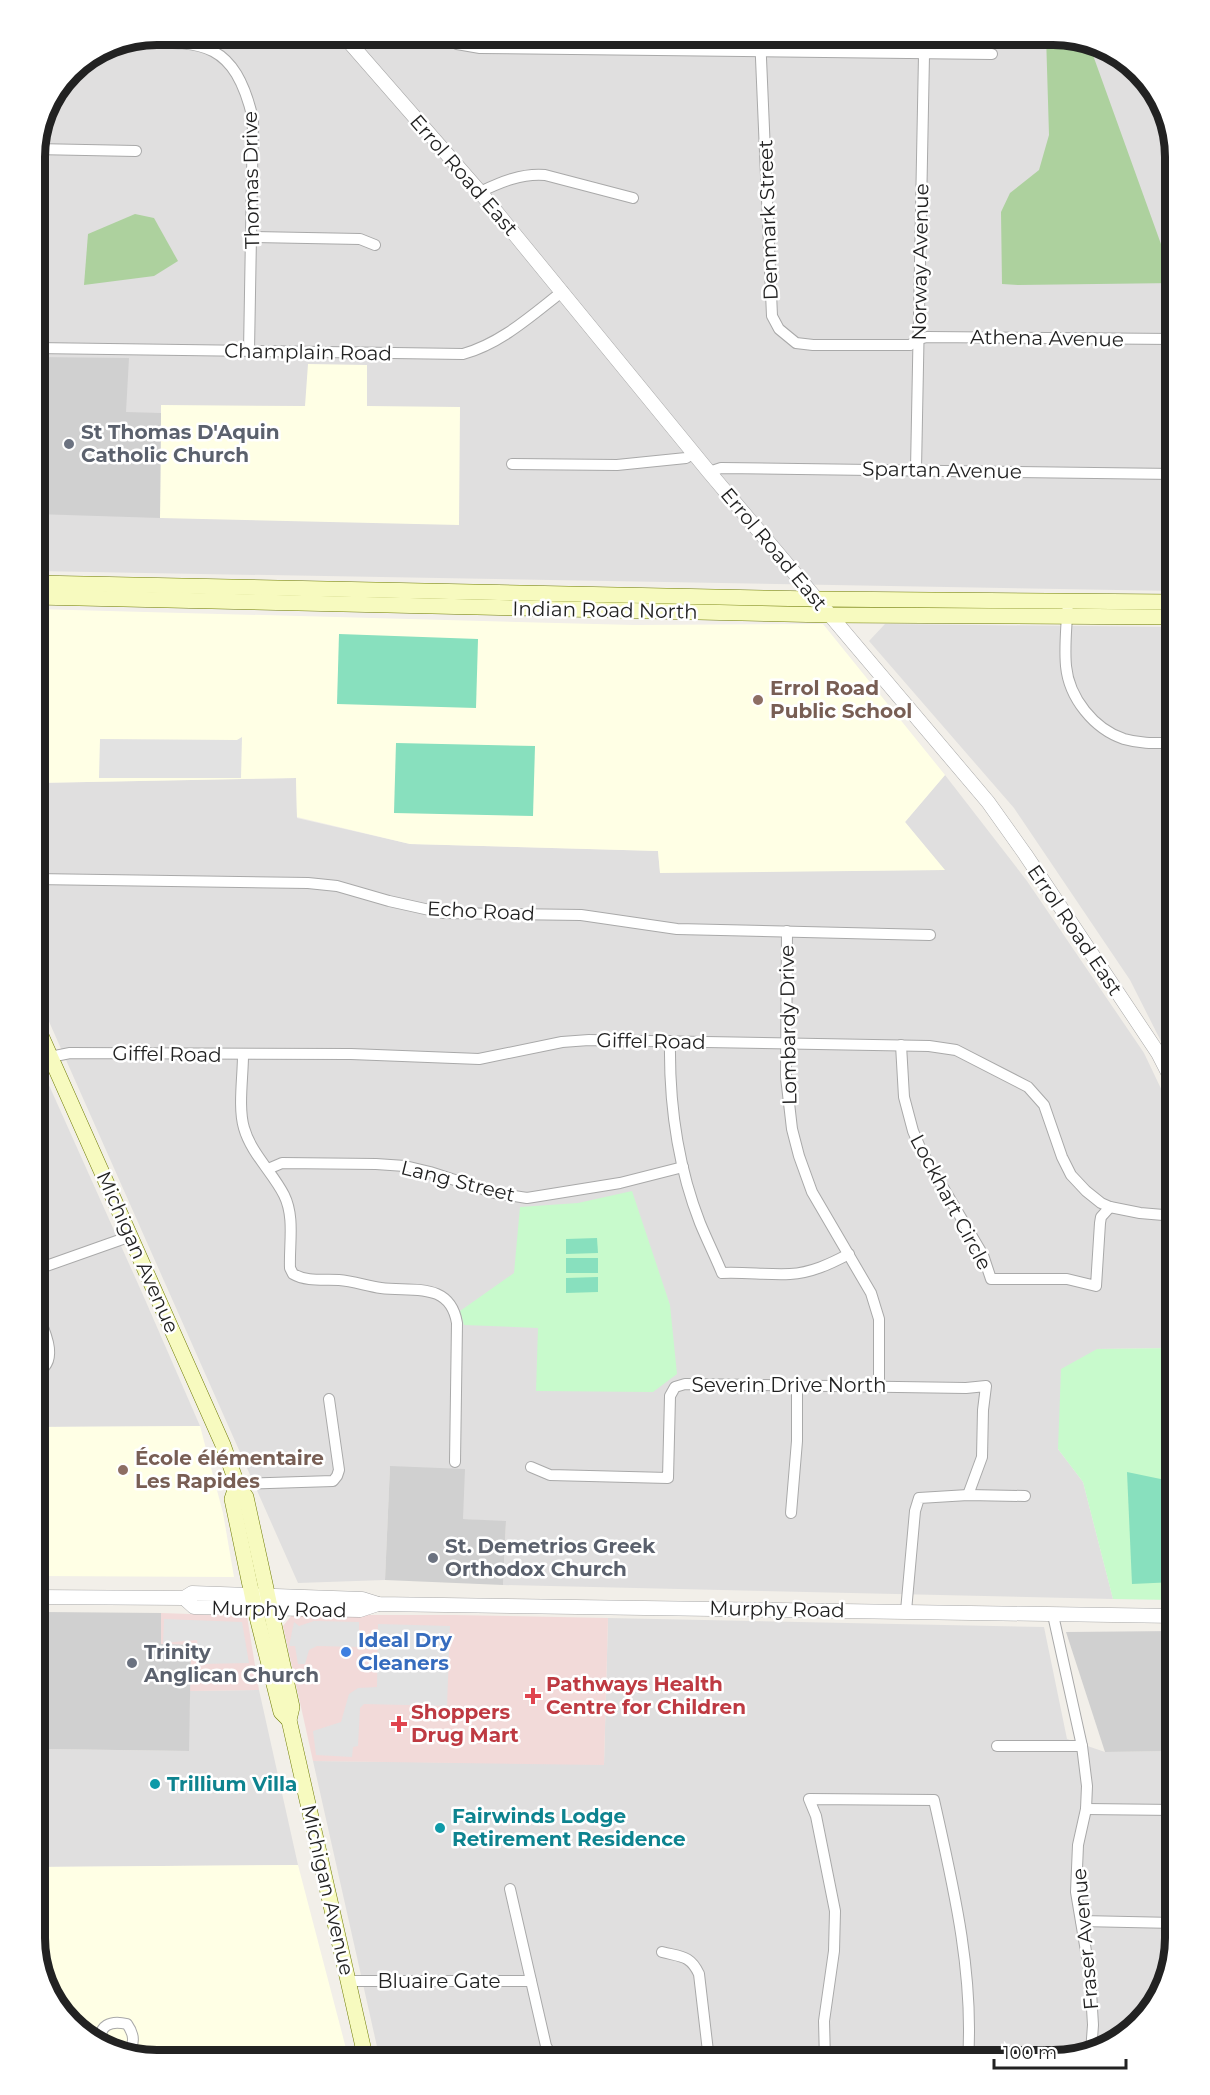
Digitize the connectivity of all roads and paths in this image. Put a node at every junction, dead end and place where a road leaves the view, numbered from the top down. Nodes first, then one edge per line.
1 (198, 45) edge
2 (353, 45) edge
3 (463, 45) edge
4 (759, 45) edge
5 (759, 52) junction
6 (924, 54) junction
7 (992, 54) dead end
8 (45, 148) edge
9 (136, 151) dead end
10 (480, 192) junction
11 (633, 198) dead end
12 (253, 237) junction
13 (375, 245) dead end
14 (563, 291) junction
15 (919, 339) junction
16 (1165, 339) edge
17 (45, 348) edge
18 (249, 351) junction
19 (694, 453) junction
20 (512, 464) dead end
21 (916, 470) junction
22 (709, 472) junction
23 (1165, 474) edge
24 (45, 582) edge
25 (45, 597) edge
26 (816, 599) junction
27 (1165, 603) edge
28 (1067, 608) junction
29 (830, 615) junction
30 (1165, 616) edge
31 (1165, 743) edge
32 (45, 879) edge
33 (787, 931) junction
34 (930, 935) dead end
35 (670, 1041) junction
36 (786, 1044) junction
37 (45, 1045) edge
38 (901, 1045) junction
39 (1165, 1048) edge
40 (1158, 1053) junction
41 (243, 1055) junction
42 (50, 1057) junction
43 (1165, 1066) edge
44 (682, 1167) junction
45 (268, 1169) junction
46 (1110, 1207) junction
47 (1165, 1215) edge
48 (131, 1236) junction
49 (849, 1254) junction
50 (45, 1266) edge
51 (45, 1332) edge
52 (45, 1365) edge
53 (797, 1385) junction
54 (879, 1386) junction
55 (329, 1399) dead end
56 (455, 1462) dead end
57 (531, 1467) dead end
58 (237, 1484) junction
59 (968, 1495) junction
60 (1025, 1496) dead end
61 (791, 1513) dead end
62 (45, 1597) edge
63 (254, 1602) junction
64 (270, 1602) junction
65 (906, 1611) junction
66 (1053, 1615) junction
67 (1165, 1616) edge
68 (289, 1720) junction
69 (997, 1746) dead end
70 (1082, 1746) junction
71 (1086, 1809) junction
72 (1165, 1810) edge
73 (510, 1889) dead end
74 (1081, 1921) junction
75 (1165, 1923) edge
76 (662, 1952) dead end
77 (348, 1981) junction
78 (531, 1981) junction
79 (102, 2035) edge
80 (1092, 2043) edge
81 (131, 2047) edge
82 (364, 2050) edge
83 (548, 2050) edge
84 (708, 2050) edge
85 (825, 2050) edge
86 (968, 2050) edge

1 - 12 street, Thomas Drive
2 - 10 street, Errol Road East
3 - 5 street
4 - 5 street, Denmark Street
5 - 6 street
5 - 15 street, Denmark Street
6 - 7 street
6 - 15 street, Norway Avenue
8 - 9 street
10 - 11 street
10 - 14 street, Errol Road East
12 - 13 street
12 - 18 street, Thomas Drive
14 - 18 street, Champlain Road
14 - 19 street, Errol Road East
15 - 16 street, Athena Avenue
15 - 21 street, Norway Avenue
17 - 18 street, Champlain Road
19 - 20 street
19 - 22 street, Errol Road East
21 - 22 street, Spartan Avenue
21 - 23 street, Spartan Avenue
22 - 26 street, Errol Road East
24 - 26 main road, Indian Road North
25 - 29 main road, Indian Road North
26 - 28 main road, Indian Road North
26 - 29 street, Errol Road East
27 - 28 main road, Indian Road North
28 - 29 main road, Indian Road North
28 - 30 main road, Indian Road North
28 - 31 street
29 - 40 street, Errol Road East
32 - 33 street, Echo Road
33 - 34 street, Echo Road
33 - 36 street, Lombardy Drive
35 - 36 street, Giffel Road
35 - 41 street, Giffel Road
35 - 44 street
36 - 38 street, Giffel Road
36 - 49 street, Lombardy Drive
37 - 42 main road, Michigan Avenue
38 - 46 street, Giffel Road
38 - 46 street, Lockhart Circle
39 - 40 street
40 - 43 street, Errol Road East
41 - 42 street, Giffel Road
41 - 45 street
42 - 48 main road, Michigan Avenue
44 - 45 street, Lang Street
44 - 49 street
45 - 56 street
46 - 47 street, Giffel Road
48 - 50 street
48 - 58 main road, Michigan Avenue
49 - 54 street, Lombardy Drive
51 - 52 street
53 - 54 street, Severin Drive North
53 - 57 street, Severin Drive North
53 - 61 street
54 - 59 street, Severin Drive North
55 - 58 street
58 - 63 main road, Michigan Avenue
58 - 64 main road, Michigan Avenue
59 - 60 street
59 - 65 street
62 - 63 street, Murphy Road
63 - 64 street, Murphy Road
63 - 68 main road, Michigan Avenue
64 - 65 street, Murphy Road
64 - 68 main road, Michigan Avenue
65 - 66 street, Murphy Road
66 - 67 street, Murphy Road
66 - 70 street, Fraser Avenue
68 - 77 main road, Michigan Avenue
69 - 70 street
70 - 71 street, Fraser Avenue
71 - 72 street
71 - 74 street, Fraser Avenue
73 - 78 street
74 - 75 street
74 - 80 street, Fraser Avenue
76 - 84 street
77 - 78 street, Bluaire Gate
77 - 82 main road, Michigan Avenue
78 - 83 street
79 - 81 street
85 - 86 street

